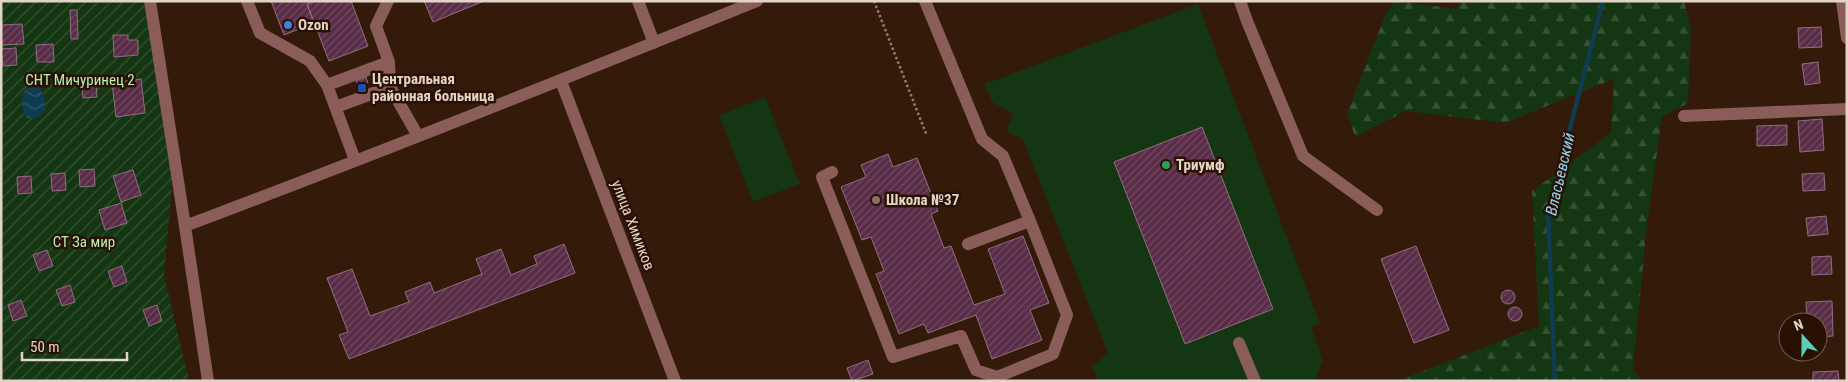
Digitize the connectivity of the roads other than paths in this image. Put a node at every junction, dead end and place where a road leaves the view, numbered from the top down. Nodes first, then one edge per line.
1 (150, 1) edge
2 (247, 1) edge
3 (388, 1) edge
4 (638, 1) edge
5 (757, 1) edge
6 (925, 1) edge
7 (1240, 1) edge
8 (1842, 1) edge
9 (1847, 38) edge
10 (654, 43) junction
11 (389, 62) junction
12 (561, 81) junction
13 (327, 85) junction
14 (390, 87) junction
15 (336, 107) junction
16 (1847, 109) edge
17 (1684, 116) dead end
18 (418, 136) junction
19 (355, 160) junction
20 (832, 172) dead end
21 (1376, 210) dead end
22 (1030, 221) junction
23 (185, 226) junction
24 (968, 244) dead end
25 (1239, 343) dead end
26 (208, 381) edge
27 (675, 381) edge
28 (1255, 381) edge

1 - 23 street
2 - 13 street
3 - 11 street
4 - 10 street
5 - 10 street
6 - 22 street
7 - 21 street
8 - 9 street
10 - 12 street
11 - 13 street
11 - 14 street
12 - 18 street
12 - 27 street, улица Химиков
13 - 15 street
14 - 15 street
14 - 18 street
15 - 19 street
16 - 17 street
18 - 19 street
19 - 23 street
20 - 22 street
22 - 24 street
23 - 26 street
25 - 28 street

